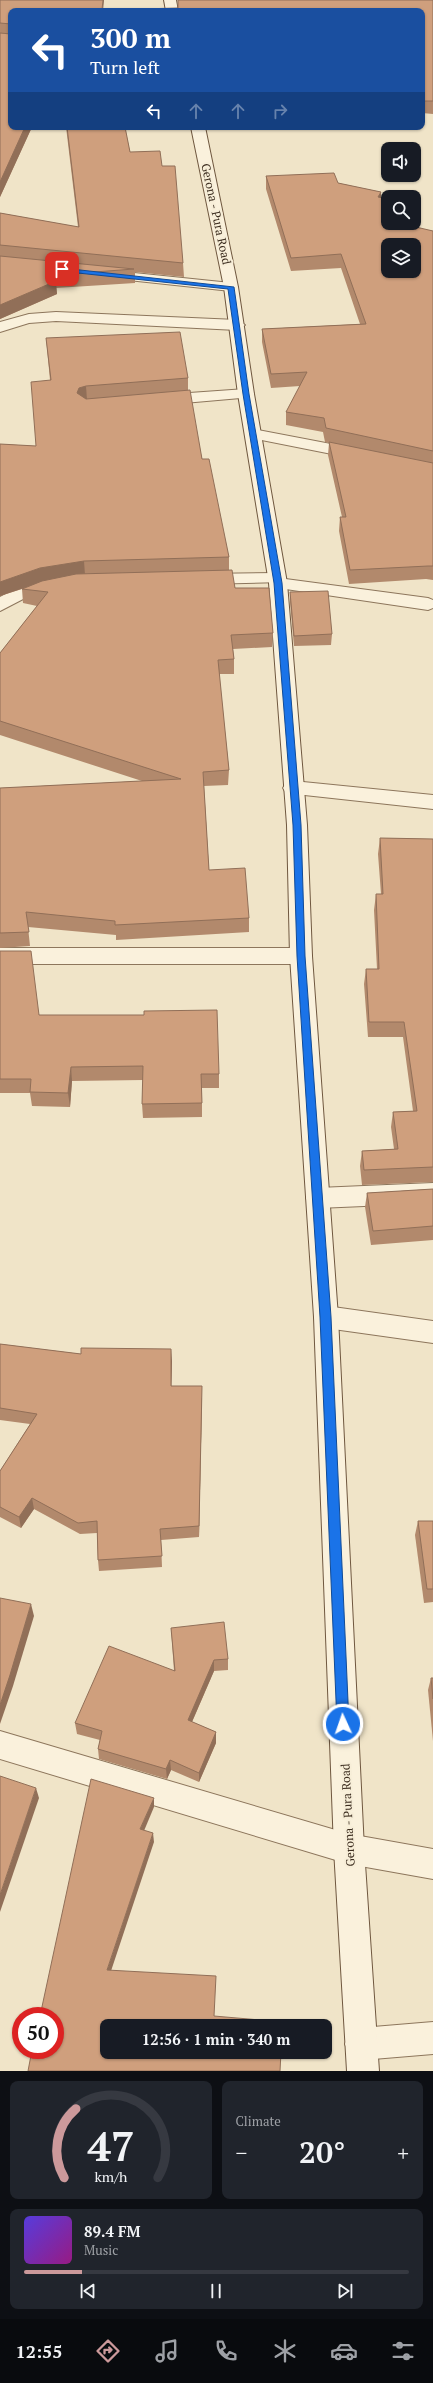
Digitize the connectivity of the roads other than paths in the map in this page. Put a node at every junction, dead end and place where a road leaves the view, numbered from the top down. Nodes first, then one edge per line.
1 (199, 130) edge
2 (92, 273) edge
3 (231, 287) junction
4 (237, 325) junction
5 (0, 327) edge
6 (246, 394) junction
7 (143, 402) edge
8 (253, 434) junction
9 (370, 457) edge
10 (190, 579) edge
11 (278, 580) junction
12 (64, 583) edge
13 (428, 604) dead end
14 (0, 605) edge
15 (293, 788) junction
16 (433, 802) edge
17 (0, 956) edge
18 (301, 956) junction
19 (433, 1193) edge
20 (318, 1198) junction
21 (326, 1317) junction
22 (433, 1332) edge
23 (0, 1745) edge
24 (349, 1849) junction
25 (433, 1864) edge
26 (433, 2038) edge
27 (362, 2058) edge

1 - 3 main road, Gerona - Pura Road
2 - 3 main road
3 - 4 main road, Gerona - Pura Road
4 - 5 main road
4 - 6 main road, Gerona - Pura Road
6 - 7 main road
6 - 8 main road, Gerona - Pura Road
8 - 9 main road
8 - 11 main road, Gerona - Pura Road
10 - 11 main road
11 - 13 main road
11 - 15 main road, Gerona - Pura Road
12 - 14 main road
15 - 16 main road
15 - 18 main road, Gerona - Pura Road
17 - 18 main road
18 - 20 main road, Gerona - Pura Road
19 - 20 main road
20 - 21 main road, Gerona - Pura Road
21 - 22 main road
21 - 24 main road, Gerona - Pura Road
23 - 24 main road
24 - 25 main road
24 - 27 main road, Gerona - Pura Road
26 - 27 main road

